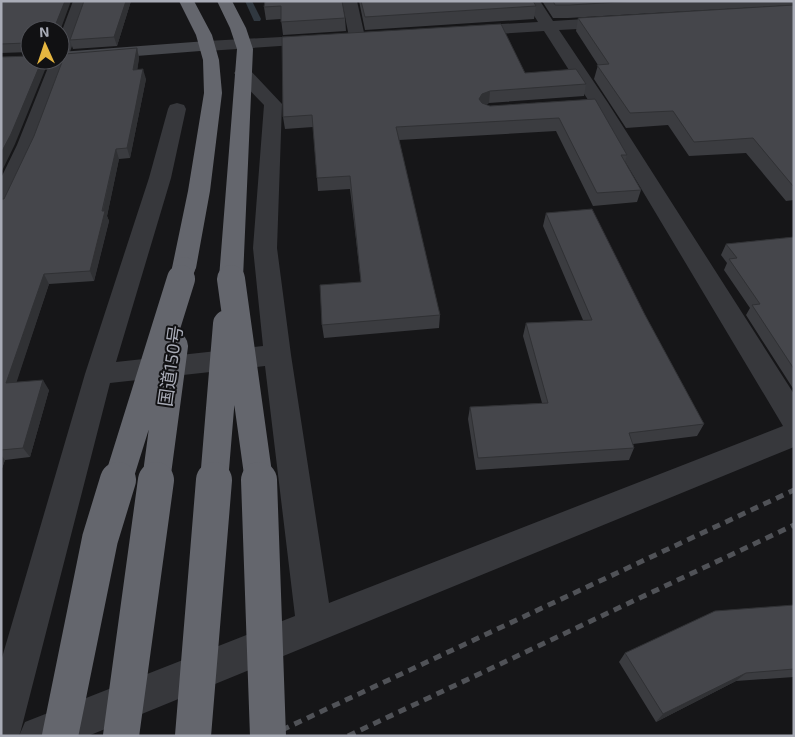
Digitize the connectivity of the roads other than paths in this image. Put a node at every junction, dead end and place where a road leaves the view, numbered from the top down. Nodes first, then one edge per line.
1 (81, 1) edge
2 (186, 1) edge
3 (224, 1) edge
4 (349, 1) edge
5 (532, 1) edge
6 (634, 20) edge
7 (547, 26) junction
8 (70, 31) edge
9 (452, 31) edge
10 (376, 36) edge
11 (357, 37) junction
12 (245, 44) junction
13 (207, 46) junction
14 (70, 57) edge
15 (54, 70) edge
16 (243, 73) junction
17 (176, 109) dead end
18 (1, 202) edge
19 (184, 268) junction
20 (231, 278) junction
21 (277, 355) junction
22 (99, 374) junction
23 (794, 419) edge
24 (794, 434) edge
25 (314, 625) junction
26 (1, 730) edge
27 (39, 736) edge
28 (60, 736) edge
29 (121, 736) edge
30 (193, 736) edge
31 (268, 736) edge

1 - 8 street
2 - 13 highway, 国道150号
3 - 12 highway
4 - 11 street
5 - 7 street
6 - 7 street
7 - 9 street
7 - 23 street
10 - 11 street
11 - 12 street
12 - 13 street
12 - 16 highway
13 - 14 street
13 - 19 highway, 国道150号
15 - 18 street
16 - 20 highway
16 - 21 street
17 - 22 street
19 - 28 highway, bridge
19 - 29 highway, 国道150号, bridge
20 - 30 highway, bridge
20 - 31 highway, bridge
21 - 22 street
21 - 25 street
22 - 26 street
24 - 25 street
25 - 27 street

